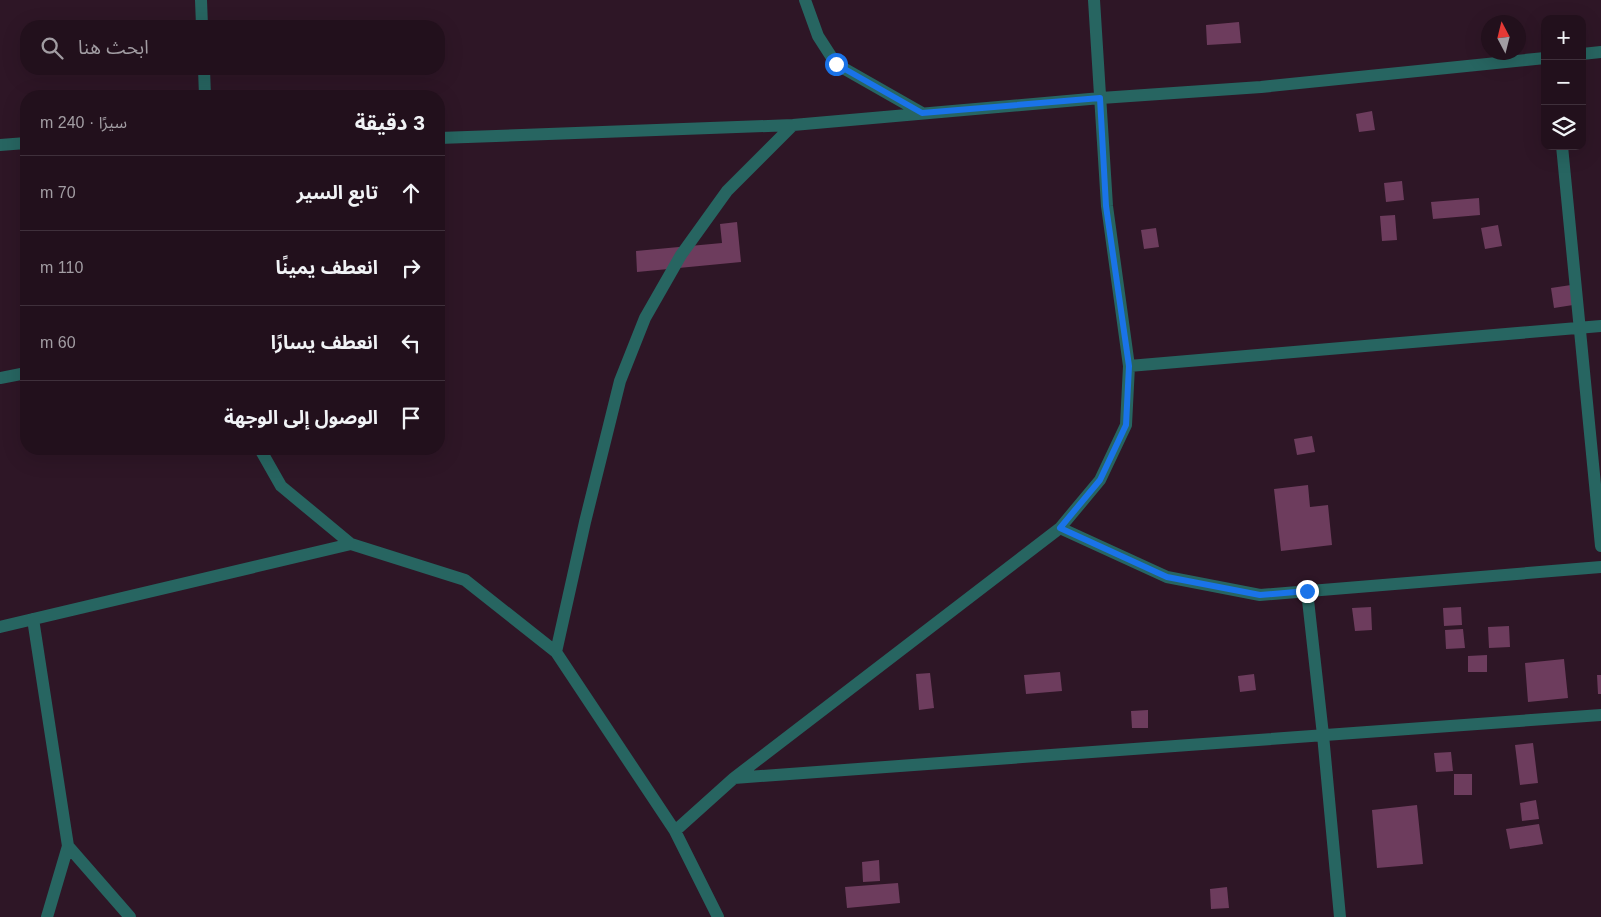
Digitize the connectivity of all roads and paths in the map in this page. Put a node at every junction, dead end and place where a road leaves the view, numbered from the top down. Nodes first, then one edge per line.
1 (201, 0) edge
2 (805, 0) edge
3 (1094, 0) edge
4 (202, 20) edge
5 (1601, 52) edge
6 (1586, 54) edge
7 (1541, 58) edge
8 (204, 75) edge
9 (205, 90) edge
10 (1100, 98) junction
11 (922, 113) junction
12 (793, 125) junction
13 (445, 138) edge
14 (0, 144) edge
15 (20, 144) edge
16 (1562, 150) edge
17 (1601, 326) edge
18 (1580, 329) junction
19 (1129, 366) junction
20 (20, 374) edge
21 (0, 378) edge
22 (263, 455) edge
23 (1060, 528) junction
24 (351, 544) junction
25 (1601, 546) edge
26 (1601, 567) edge
27 (1307, 591) junction
28 (33, 619) junction
29 (0, 627) edge
30 (556, 652) junction
31 (1601, 715) edge
32 (1323, 735) junction
33 (734, 778) junction
34 (675, 831) junction
35 (68, 846) junction
36 (48, 917) edge
37 (130, 917) edge
38 (718, 917) edge
39 (1340, 917) edge

1 - 4 street
2 - 11 street
3 - 10 street
5 - 6 street
7 - 10 street
8 - 9 street
10 - 11 street
10 - 19 street
11 - 12 street
12 - 13 street
12 - 30 street
14 - 15 street
16 - 18 street
17 - 18 street
18 - 19 street
18 - 25 street
19 - 23 street
20 - 21 street
22 - 24 street
23 - 27 street
23 - 33 street
24 - 28 street
24 - 30 street
26 - 27 street
27 - 32 street
28 - 29 street
28 - 35 street
30 - 34 street
31 - 32 street
32 - 33 street
32 - 39 street
33 - 34 street
34 - 38 street
35 - 36 street
35 - 37 street

